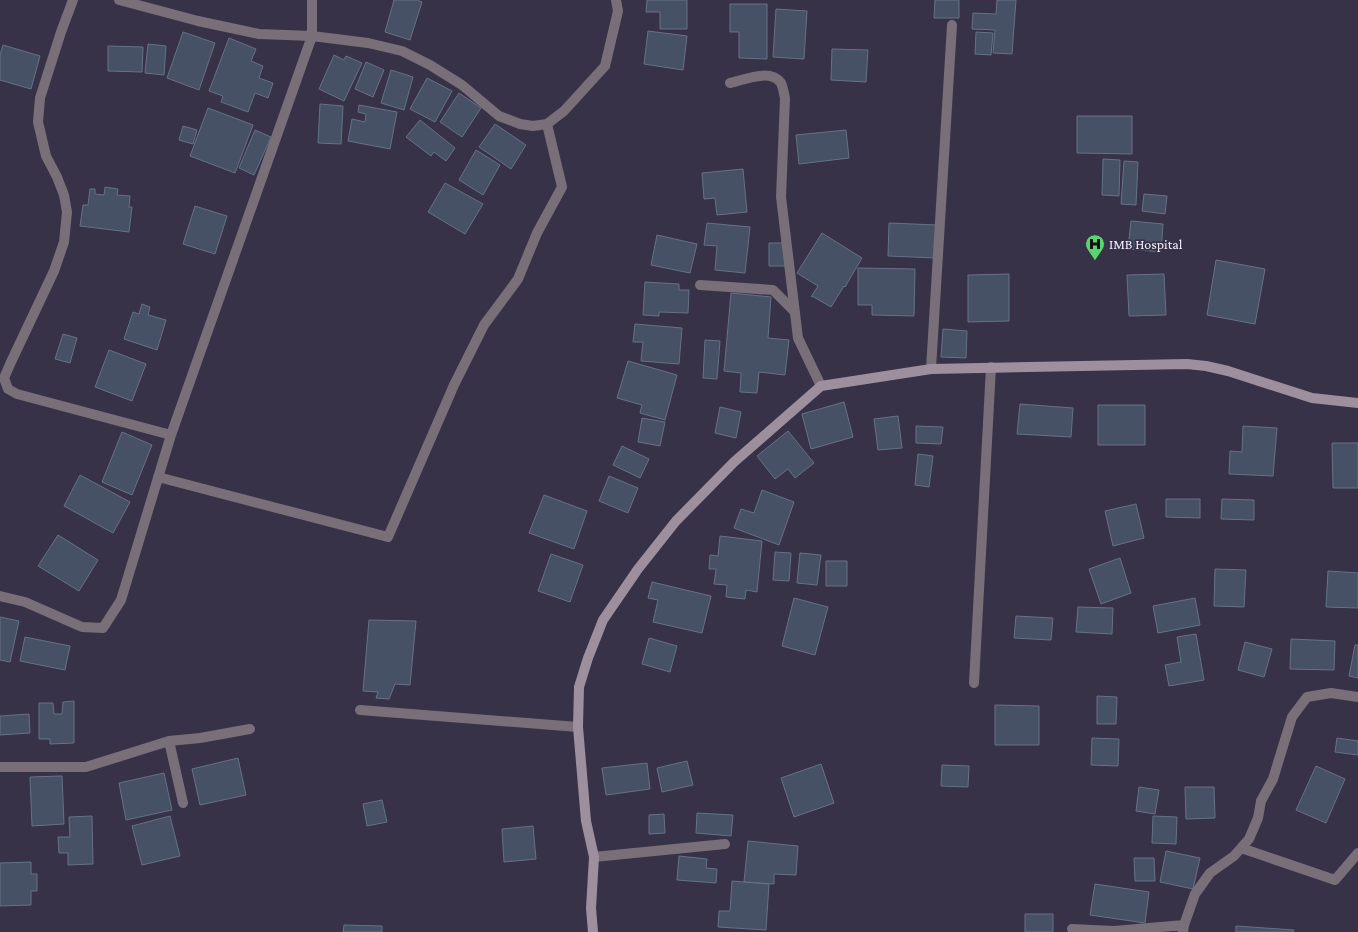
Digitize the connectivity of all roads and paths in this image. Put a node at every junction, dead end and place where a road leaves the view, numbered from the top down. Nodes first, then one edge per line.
1 (73, 0) edge
2 (118, 0) edge
3 (312, 0) edge
4 (616, 0) edge
5 (952, 25) dead end
6 (312, 36) junction
7 (730, 83) dead end
8 (547, 124) junction
9 (700, 285) dead end
10 (795, 312) junction
11 (991, 367) junction
12 (931, 369) junction
13 (821, 386) junction
14 (1358, 403) edge
15 (171, 435) junction
16 (158, 477) junction
17 (0, 596) edge
18 (974, 683) dead end
19 (1358, 697) edge
20 (360, 710) dead end
21 (578, 727) junction
22 (250, 729) dead end
23 (169, 741) junction
24 (0, 767) edge
25 (183, 803) dead end
26 (724, 844) dead end
27 (1242, 848) junction
28 (1358, 853) edge
29 (594, 857) junction
30 (1072, 929) dead end
31 (1183, 929) edge
32 (593, 932) edge

1 - 15 street
2 - 6 street
3 - 6 street
4 - 8 street
5 - 12 street
6 - 8 street
6 - 15 street
7 - 10 street
8 - 16 street
9 - 10 street
10 - 13 street
11 - 12 main road
11 - 14 main road
11 - 18 street
12 - 13 main road
13 - 21 main road
15 - 16 street
16 - 17 street
19 - 27 street
20 - 21 street
21 - 29 main road
22 - 23 street
23 - 24 street
23 - 25 street
26 - 29 street
27 - 28 street
27 - 31 street
29 - 32 main road
30 - 31 street

